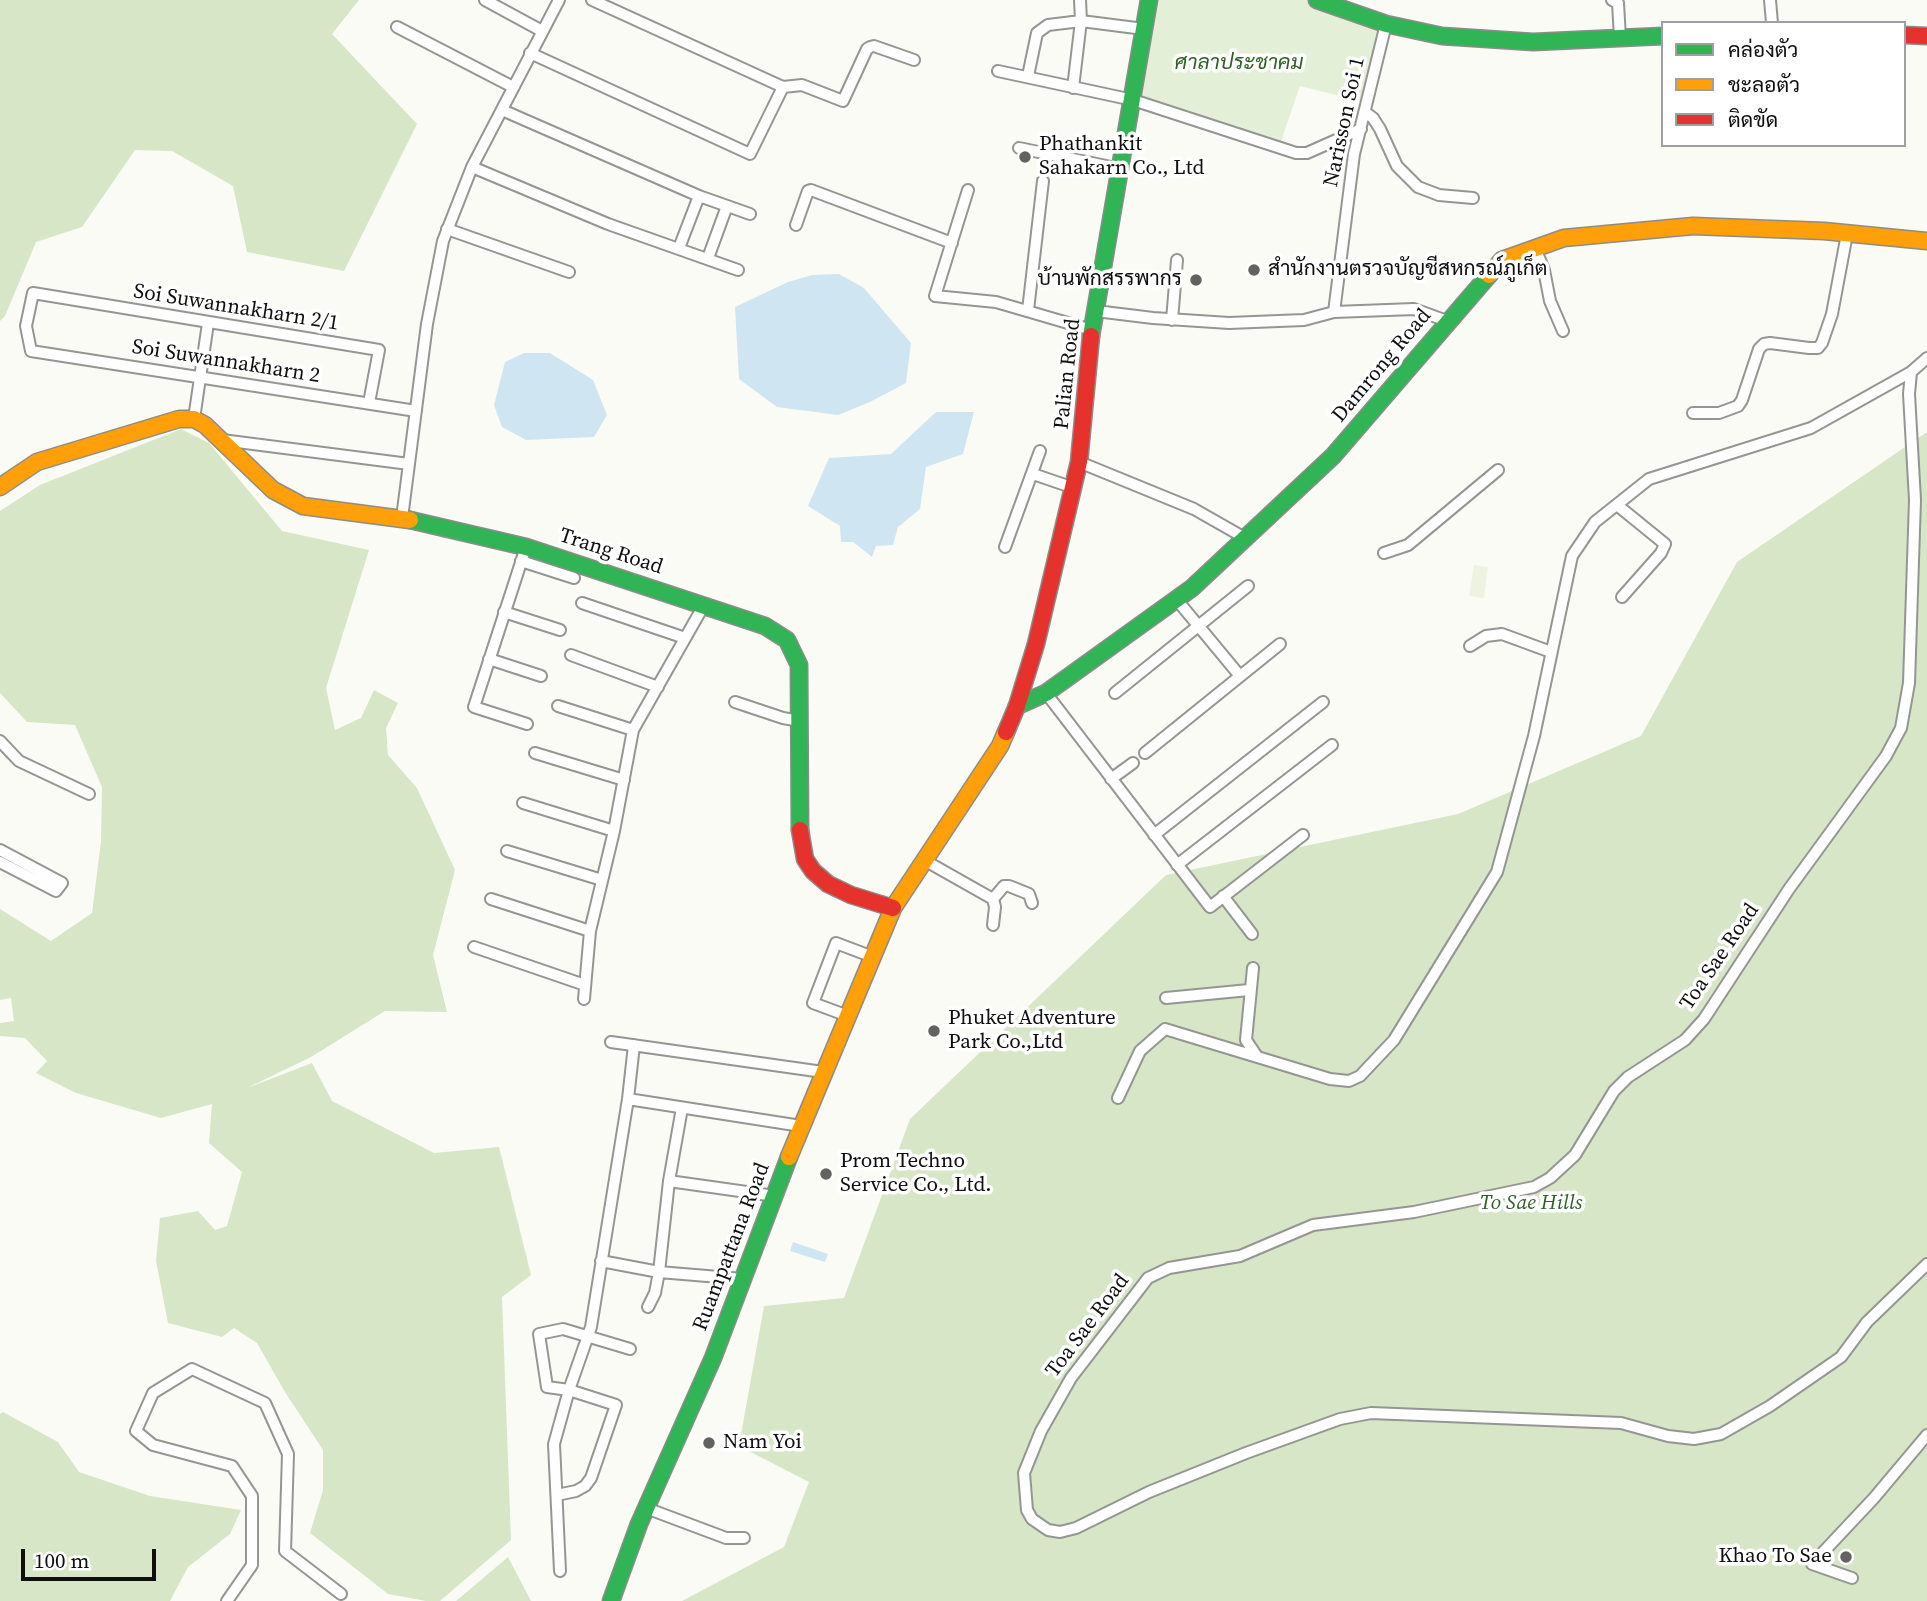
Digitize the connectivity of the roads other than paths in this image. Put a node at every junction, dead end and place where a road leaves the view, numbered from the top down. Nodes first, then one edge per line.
1 (485, 0) edge
2 (559, 0) edge
3 (592, 0) edge
4 (1080, 0) edge
5 (1149, 0) edge
6 (1317, 0) edge
7 (1612, 0) edge
8 (1770, 0) edge
9 (1081, 21) junction
10 (1772, 21) edge
11 (1386, 24) junction
12 (397, 27) dead end
13 (1144, 29) junction
14 (542, 31) junction
15 (1906, 35) edge
16 (1661, 36) edge
17 (1927, 36) edge
18 (1620, 38) junction
19 (530, 53) junction
20 (914, 60) dead end
21 (998, 71) dead end
22 (1028, 76) junction
23 (783, 87) junction
24 (513, 88) junction
25 (1073, 88) junction
26 (1133, 100) junction
27 (502, 110) junction
28 (1365, 112) junction
29 (1361, 129) junction
30 (1019, 148) dead end
31 (472, 167) junction
32 (1121, 169) junction
33 (1043, 181) dead end
34 (968, 190) dead end
35 (699, 196) junction
36 (1473, 198) dead end
37 (727, 206) junction
38 (750, 214) dead end
39 (796, 225) dead end
40 (447, 229) junction
41 (1847, 234) junction
42 (1927, 241) edge
43 (952, 243) junction
44 (679, 248) junction
45 (1535, 248) junction
46 (708, 258) junction
47 (1177, 260) dead end
48 (738, 270) dead end
49 (569, 272) dead end
50 (1028, 310) junction
51 (1096, 311) junction
52 (1334, 312) junction
53 (1172, 320) junction
54 (1447, 321) junction
55 (208, 323) junction
56 (1092, 330) junction
57 (1563, 331) dead end
58 (31, 351) joint
59 (1927, 358) edge
60 (1911, 372) junction
61 (200, 378) junction
62 (369, 403) junction
63 (416, 411) junction
64 (1693, 413) dead end
65 (194, 419) junction
66 (222, 440) junction
67 (1040, 451) dead end
68 (1079, 462) junction
69 (409, 464) junction
70 (1498, 470) dead end
71 (1033, 474) junction
72 (0, 487) edge
73 (1074, 488) junction
74 (1921, 500) edge
75 (1617, 505) junction
76 (402, 518) junction
77 (1245, 538) junction
78 (1005, 547) dead end
79 (1384, 553) dead end
80 (523, 554) junction
81 (575, 578) dead end
82 (1248, 586) dead end
83 (1622, 597) dead end
84 (1177, 600) junction
85 (582, 603) dead end
86 (704, 605) junction
87 (505, 612) junction
88 (1200, 625) junction
89 (559, 630) dead end
90 (685, 638) junction
91 (1280, 644) dead end
92 (1470, 646) dead end
93 (1551, 652) junction
94 (571, 656) dead end
95 (489, 659) junction
96 (541, 676) dead end
97 (1240, 676) junction
98 (658, 687) junction
99 (1045, 693) junction
100 (1115, 693) dead end
101 (735, 702) dead end
102 (1323, 702) dead end
103 (558, 706) dead end
104 (1017, 706) junction
105 (800, 721) junction
106 (527, 724) dead end
107 (633, 730) junction
108 (0, 741) edge
109 (1332, 745) dead end
110 (535, 753) dead end
111 (1145, 753) dead end
112 (1133, 763) dead end
113 (1111, 779) junction
114 (624, 780) junction
115 (89, 794) dead end
116 (523, 803) dead end
117 (614, 831) junction
118 (1154, 835) junction
119 (1303, 835) dead end
120 (0, 850) edge
121 (507, 851) dead end
122 (924, 860) junction
123 (0, 862) edge
124 (1177, 865) junction
125 (602, 880) junction
126 (1223, 896) junction
127 (491, 899) dead end
128 (993, 899) junction
129 (1032, 903) dead end
130 (893, 908) junction
131 (993, 925) dead end
132 (590, 931) junction
133 (1252, 934) dead end
134 (474, 947) dead end
135 (873, 957) junction
136 (1253, 968) dead end
137 (585, 985) junction
138 (1249, 990) junction
139 (1166, 998) dead end
140 (584, 999) dead end
141 (848, 1017) junction
142 (611, 1042) dead end
143 (635, 1045) junction
144 (1256, 1055) junction
145 (823, 1072) junction
146 (1118, 1098) dead end
147 (628, 1099) junction
148 (682, 1108) junction
149 (801, 1126) junction
150 (669, 1181) junction
151 (775, 1196) junction
152 (601, 1261) junction
153 (1927, 1264) edge
154 (659, 1272) junction
155 (743, 1279) junction
156 (648, 1307) dead end
157 (588, 1335) junction
158 (630, 1349) dead end
159 (569, 1390) junction
160 (1927, 1435) edge
161 (557, 1495) junction
162 (646, 1508) junction
163 (744, 1538) dead end
164 (559, 1572) dead end
165 (1852, 1578) dead end
166 (341, 1594) dead end
167 (227, 1601) edge
168 (611, 1601) edge

1 - 14 street
2 - 14 street
3 - 23 street
4 - 9 street
5 - 13 street, Palian Road
6 - 11 street
7 - 18 street
8 - 10 street
9 - 13 street
9 - 22 street
9 - 25 street
11 - 18 street
11 - 28 street, Narisson Soi 1
12 - 24 street
13 - 26 street, Palian Road
14 - 19 street
15 - 17 street
16 - 18 street
19 - 23 street
19 - 24 street
20 - 23 street
21 - 22 street
22 - 25 street
24 - 27 street
25 - 26 street
26 - 29 street
26 - 32 street, Palian Road
27 - 31 street
27 - 35 street
28 - 29 street, Narisson Soi 1
28 - 36 street
29 - 52 street, Narisson Soi 1
30 - 32 street
31 - 40 street
31 - 44 street
32 - 51 street, Palian Road
33 - 50 street
34 - 43 street
35 - 37 street
35 - 44 street
37 - 38 street
37 - 46 street
39 - 43 street
40 - 49 street
40 - 63 street
41 - 42 street, Damrong Road
41 - 45 street, Damrong Road
41 - 64 street
43 - 50 street
44 - 46 street
45 - 54 street, Damrong Road
45 - 57 street
46 - 48 street
47 - 53 street
50 - 56 street
51 - 53 street
51 - 56 street, Palian Road
52 - 53 street
52 - 54 street
54 - 77 street, Damrong Road
55 - 58 street, Soi Suwannakharn 2/1
55 - 61 street
55 - 62 street, Soi Suwannakharn 2/1
56 - 68 street, Palian Road
58 - 61 street, Soi Suwannakharn 2
59 - 60 street
60 - 74 street, Toa Sae Road
60 - 75 street
61 - 62 street, Soi Suwannakharn 2
61 - 65 street
62 - 63 street, Soi Suwannakharn 2
63 - 69 street
65 - 66 street, Trang Road
65 - 72 street
66 - 69 street
66 - 76 street, Trang Road
67 - 71 street
68 - 73 street, Palian Road
68 - 77 street
69 - 76 street
70 - 79 street
71 - 73 street
71 - 78 street
73 - 104 street, Palian Road
74 - 153 street, Toa Sae Road
75 - 83 street
75 - 93 street
76 - 80 street, Trang Road
77 - 84 street, Damrong Road
80 - 81 street
80 - 86 street, Trang Road
80 - 87 street
82 - 88 street
84 - 88 street
84 - 99 street, Damrong Road
85 - 90 street
86 - 90 street
86 - 105 street, Trang Road
87 - 89 street
87 - 95 street
88 - 97 street
88 - 100 street
90 - 98 street
91 - 97 street
92 - 93 street
93 - 144 street
94 - 98 street
95 - 96 street
95 - 106 street
97 - 111 street
98 - 107 street
99 - 104 street, Damrong Road
99 - 113 street
101 - 105 street
102 - 118 street
103 - 107 street
104 - 122 street
105 - 130 street, Trang Road
107 - 114 street
108 - 115 street
109 - 124 street
110 - 114 street
112 - 113 street
113 - 118 street
114 - 117 street
116 - 117 street
117 - 125 street
118 - 124 street
119 - 126 street
120 - 123 street
121 - 125 street
122 - 128 street
122 - 130 street
124 - 126 street
125 - 132 street
126 - 133 street
127 - 132 street
128 - 129 street
128 - 131 street
130 - 135 street, Ruampattana Road
132 - 137 street
134 - 137 street
135 - 141 street, Ruampattana Road
135 - 141 street
136 - 138 street
137 - 140 street
138 - 139 street
138 - 144 street
141 - 145 street, Ruampattana Road
142 - 143 street
143 - 145 street
143 - 147 street
144 - 146 street
145 - 149 street, Ruampattana Road
147 - 148 street
147 - 152 street
148 - 149 street
148 - 150 street
149 - 151 street, Ruampattana Road
150 - 151 street
150 - 154 street
151 - 155 street, Ruampattana Road
152 - 154 street
152 - 157 street
154 - 155 street
154 - 156 street
155 - 162 street, Ruampattana Road
157 - 158 street
157 - 159 street
157 - 159 street
159 - 161 street
159 - 161 street
160 - 165 street
161 - 164 street
162 - 163 street
162 - 168 street, Ruampattana Road
166 - 167 street

